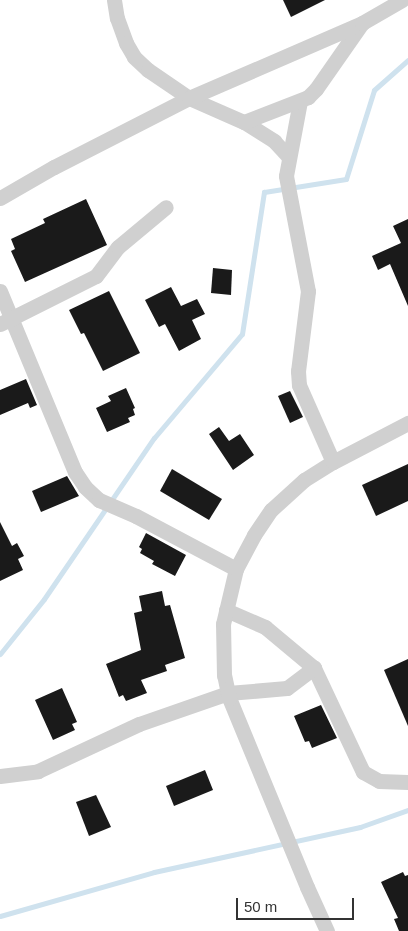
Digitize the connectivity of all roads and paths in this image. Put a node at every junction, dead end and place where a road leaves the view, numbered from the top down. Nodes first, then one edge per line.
1 (114, 0) edge
2 (402, 0) edge
3 (362, 23) junction
4 (189, 98) junction
5 (300, 101) junction
6 (244, 122) junction
7 (288, 156) junction
8 (0, 198) edge
9 (166, 207) dead end
10 (0, 292) edge
11 (6, 321) edge
12 (406, 429) edge
13 (333, 462) junction
14 (236, 569) junction
15 (226, 610) junction
16 (314, 668) junction
17 (228, 693) junction
18 (0, 776) edge
19 (408, 782) edge
20 (327, 931) edge

1 - 4 street
2 - 3 street
3 - 4 street
3 - 5 street
4 - 6 street
4 - 8 street
5 - 6 street
5 - 7 street
6 - 7 street
7 - 13 street
9 - 11 street
10 - 11 street
11 - 14 street
12 - 13 street
13 - 14 street
14 - 15 street
15 - 16 street
15 - 17 street
16 - 17 street
16 - 19 street
17 - 18 street
17 - 20 street

